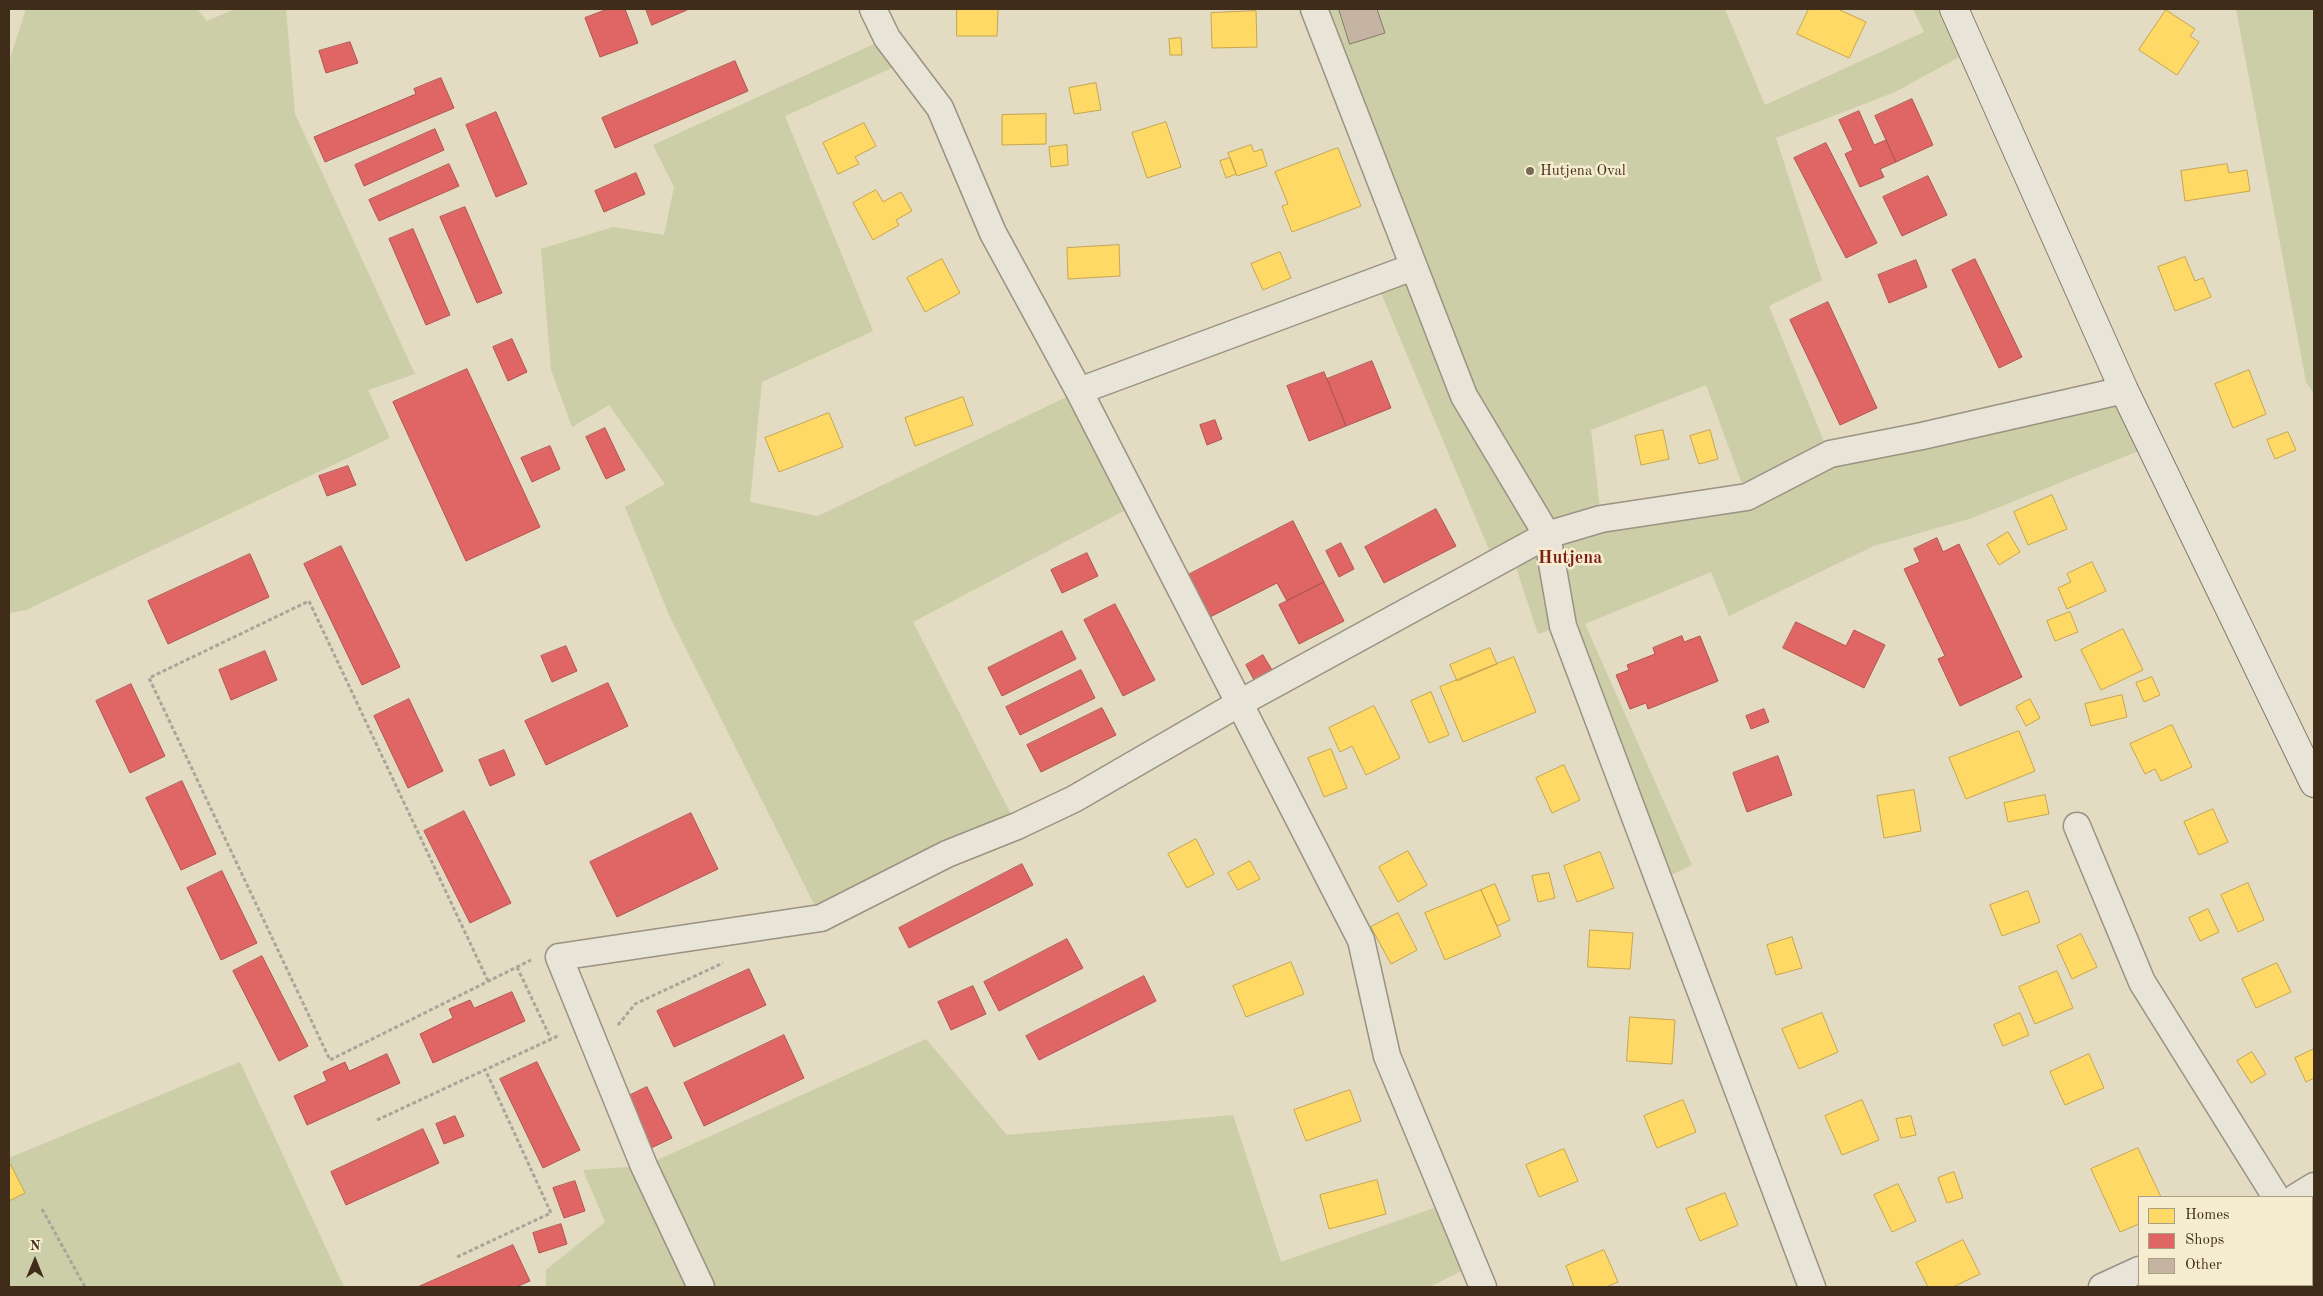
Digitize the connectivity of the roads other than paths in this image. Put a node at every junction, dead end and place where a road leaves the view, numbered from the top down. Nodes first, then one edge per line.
1 (873, 9) edge
2 (1314, 9) edge
3 (1954, 9) edge
4 (1413, 267) junction
5 (2124, 390) junction
6 (1079, 391) junction
7 (1547, 535) junction
8 (1238, 704) junction
9 (2314, 783) edge
10 (2077, 826) dead end
11 (2314, 1186) edge
12 (2275, 1196) edge
13 (2298, 1196) edge
14 (2138, 1270) edge
15 (701, 1287) edge
16 (1483, 1287) edge
17 (1812, 1287) edge
18 (2102, 1287) edge

1 - 6 street
2 - 4 street
3 - 5 main road
4 - 6 street
4 - 7 street
5 - 7 street
5 - 9 main road
6 - 8 street
7 - 8 street
7 - 17 street
8 - 15 street
8 - 16 street
10 - 12 street
11 - 13 street
14 - 18 street

